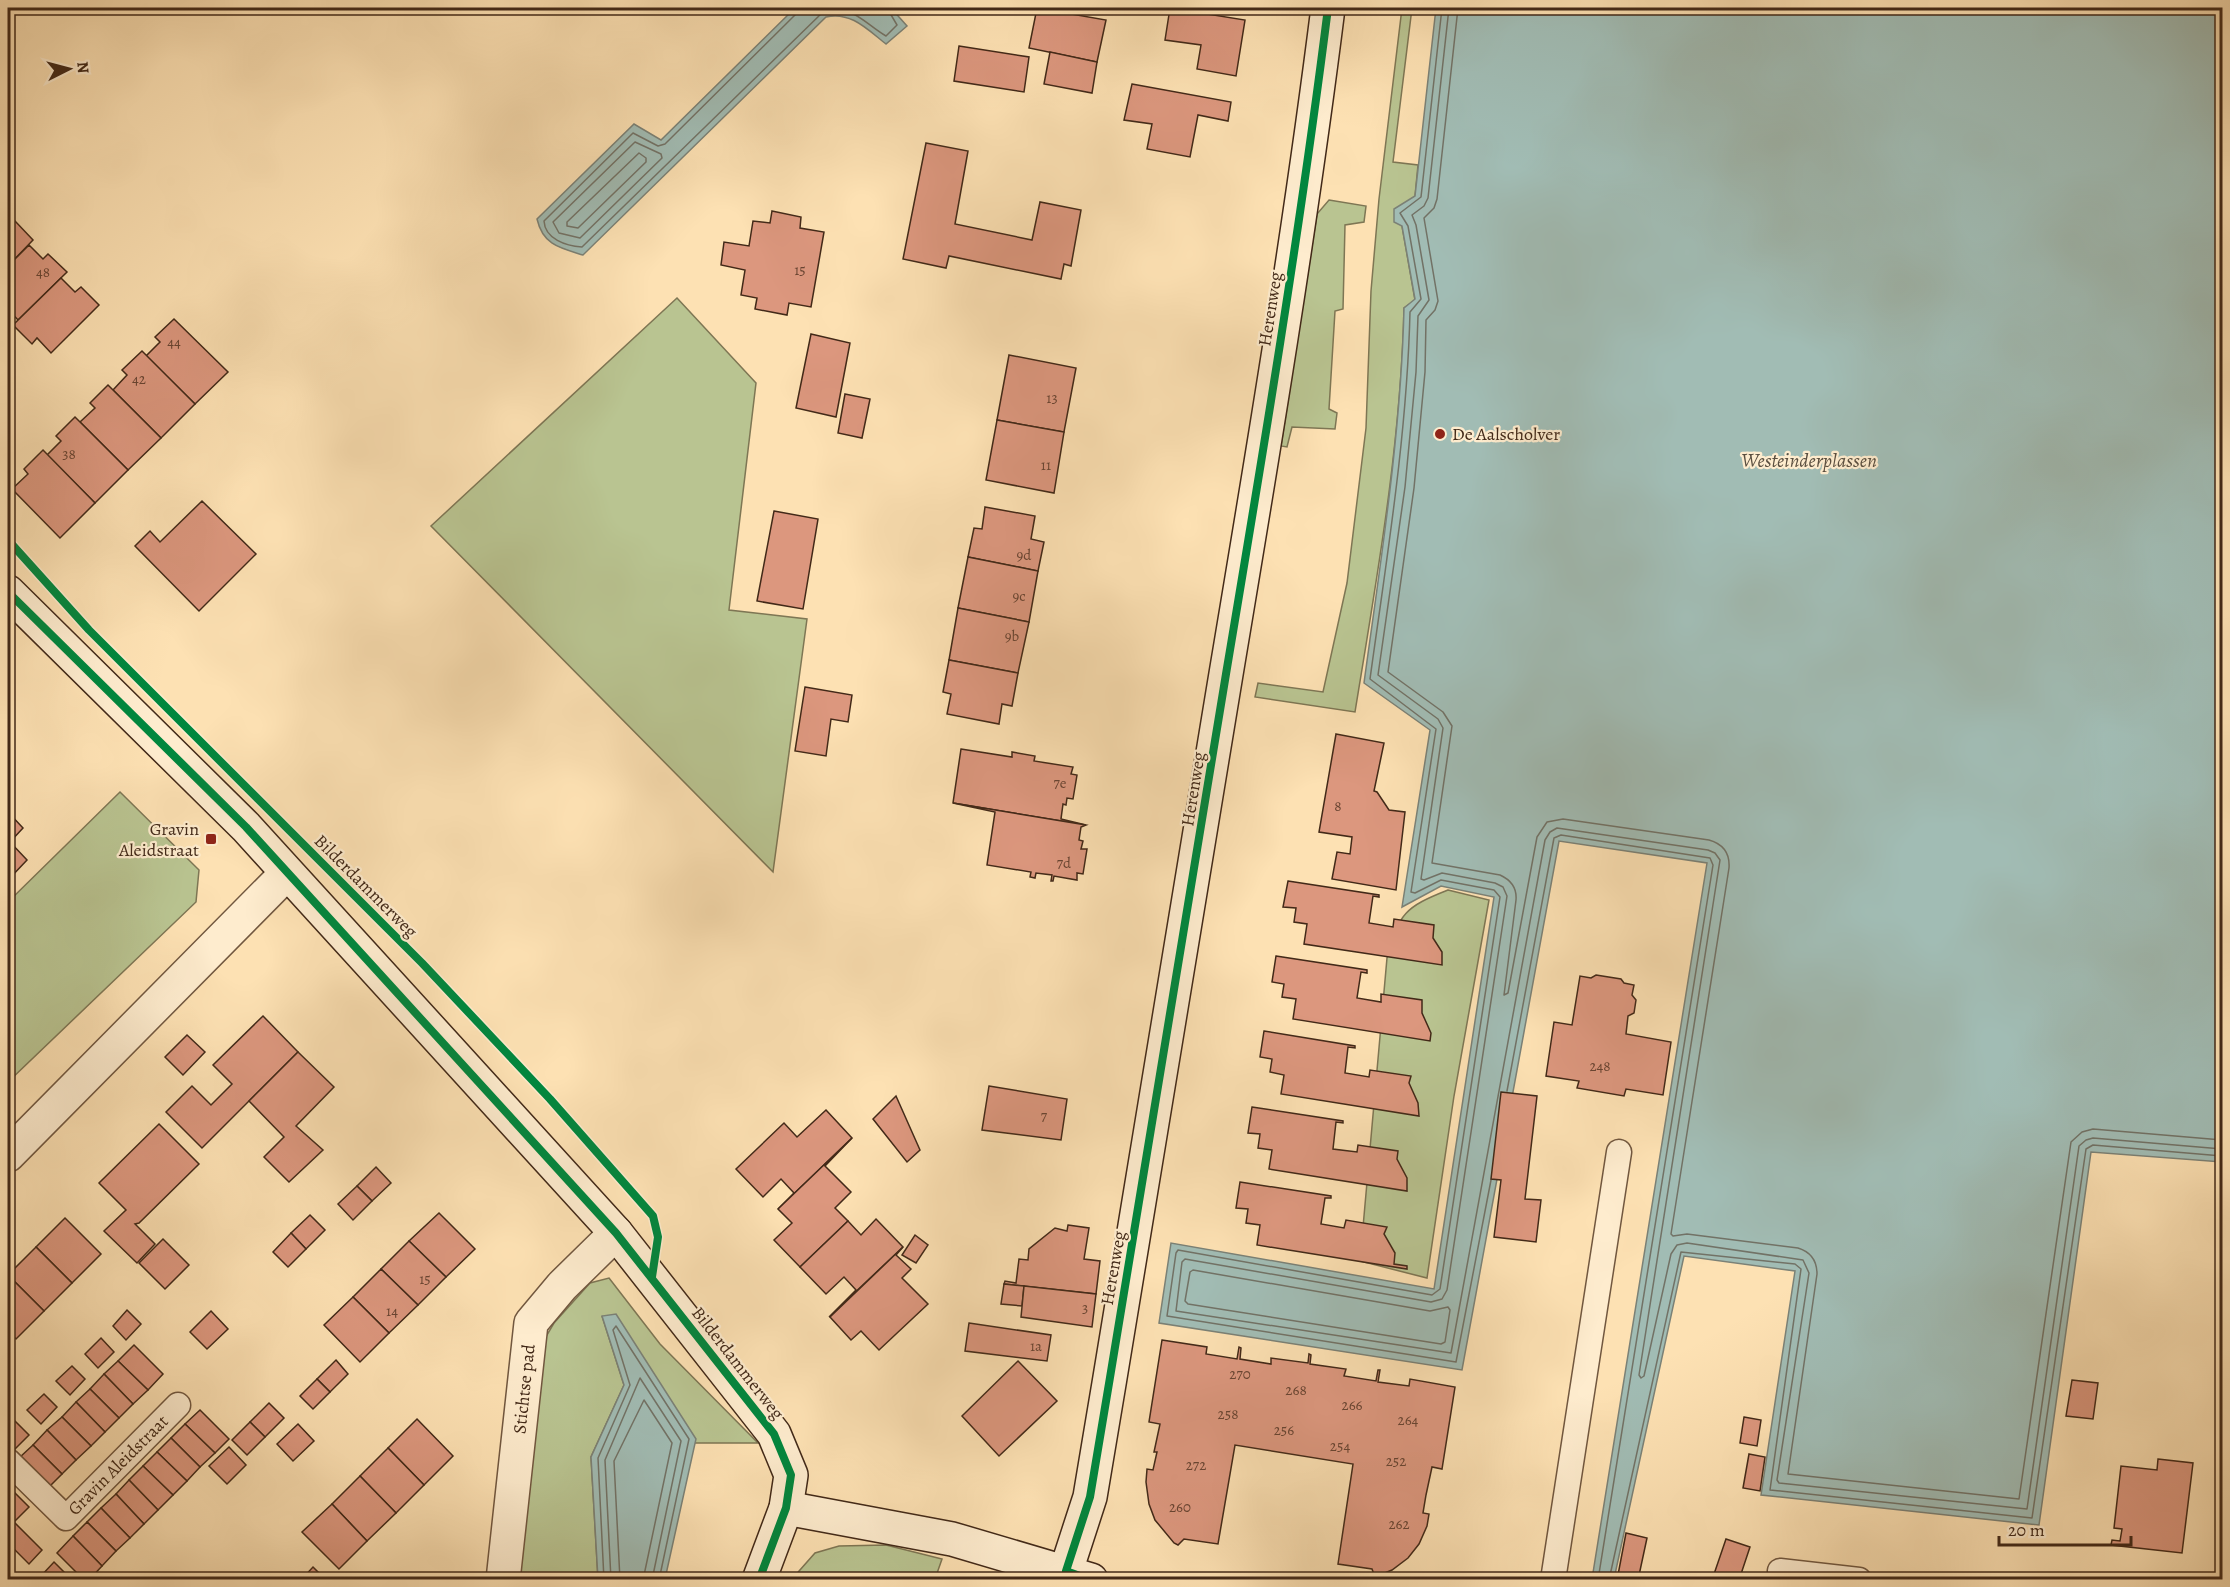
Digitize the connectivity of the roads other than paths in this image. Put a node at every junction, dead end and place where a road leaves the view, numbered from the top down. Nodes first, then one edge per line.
1 (1328, 8) edge
2 (8, 592) edge
3 (286, 874) junction
4 (1619, 1152) dead end
5 (8, 1155) edge
6 (616, 1233) junction
7 (178, 1405) dead end
8 (8, 1461) edge
9 (786, 1508) junction
10 (1780, 1570) dead end
11 (1078, 1575) edge
12 (503, 1580) edge
13 (759, 1580) edge
14 (1553, 1580) edge
15 (1859, 1580) edge

1 - 11 street, Herenweg
2 - 3 street, Bilderdammerweg
3 - 5 street
3 - 6 street, Bilderdammerweg
4 - 14 lane
6 - 9 street, Bilderdammerweg
6 - 12 street, Stichtse pad
7 - 8 lane, Gravin Aleidstraat
9 - 11 street
9 - 13 street, Bilderdammerweg
10 - 15 lane

